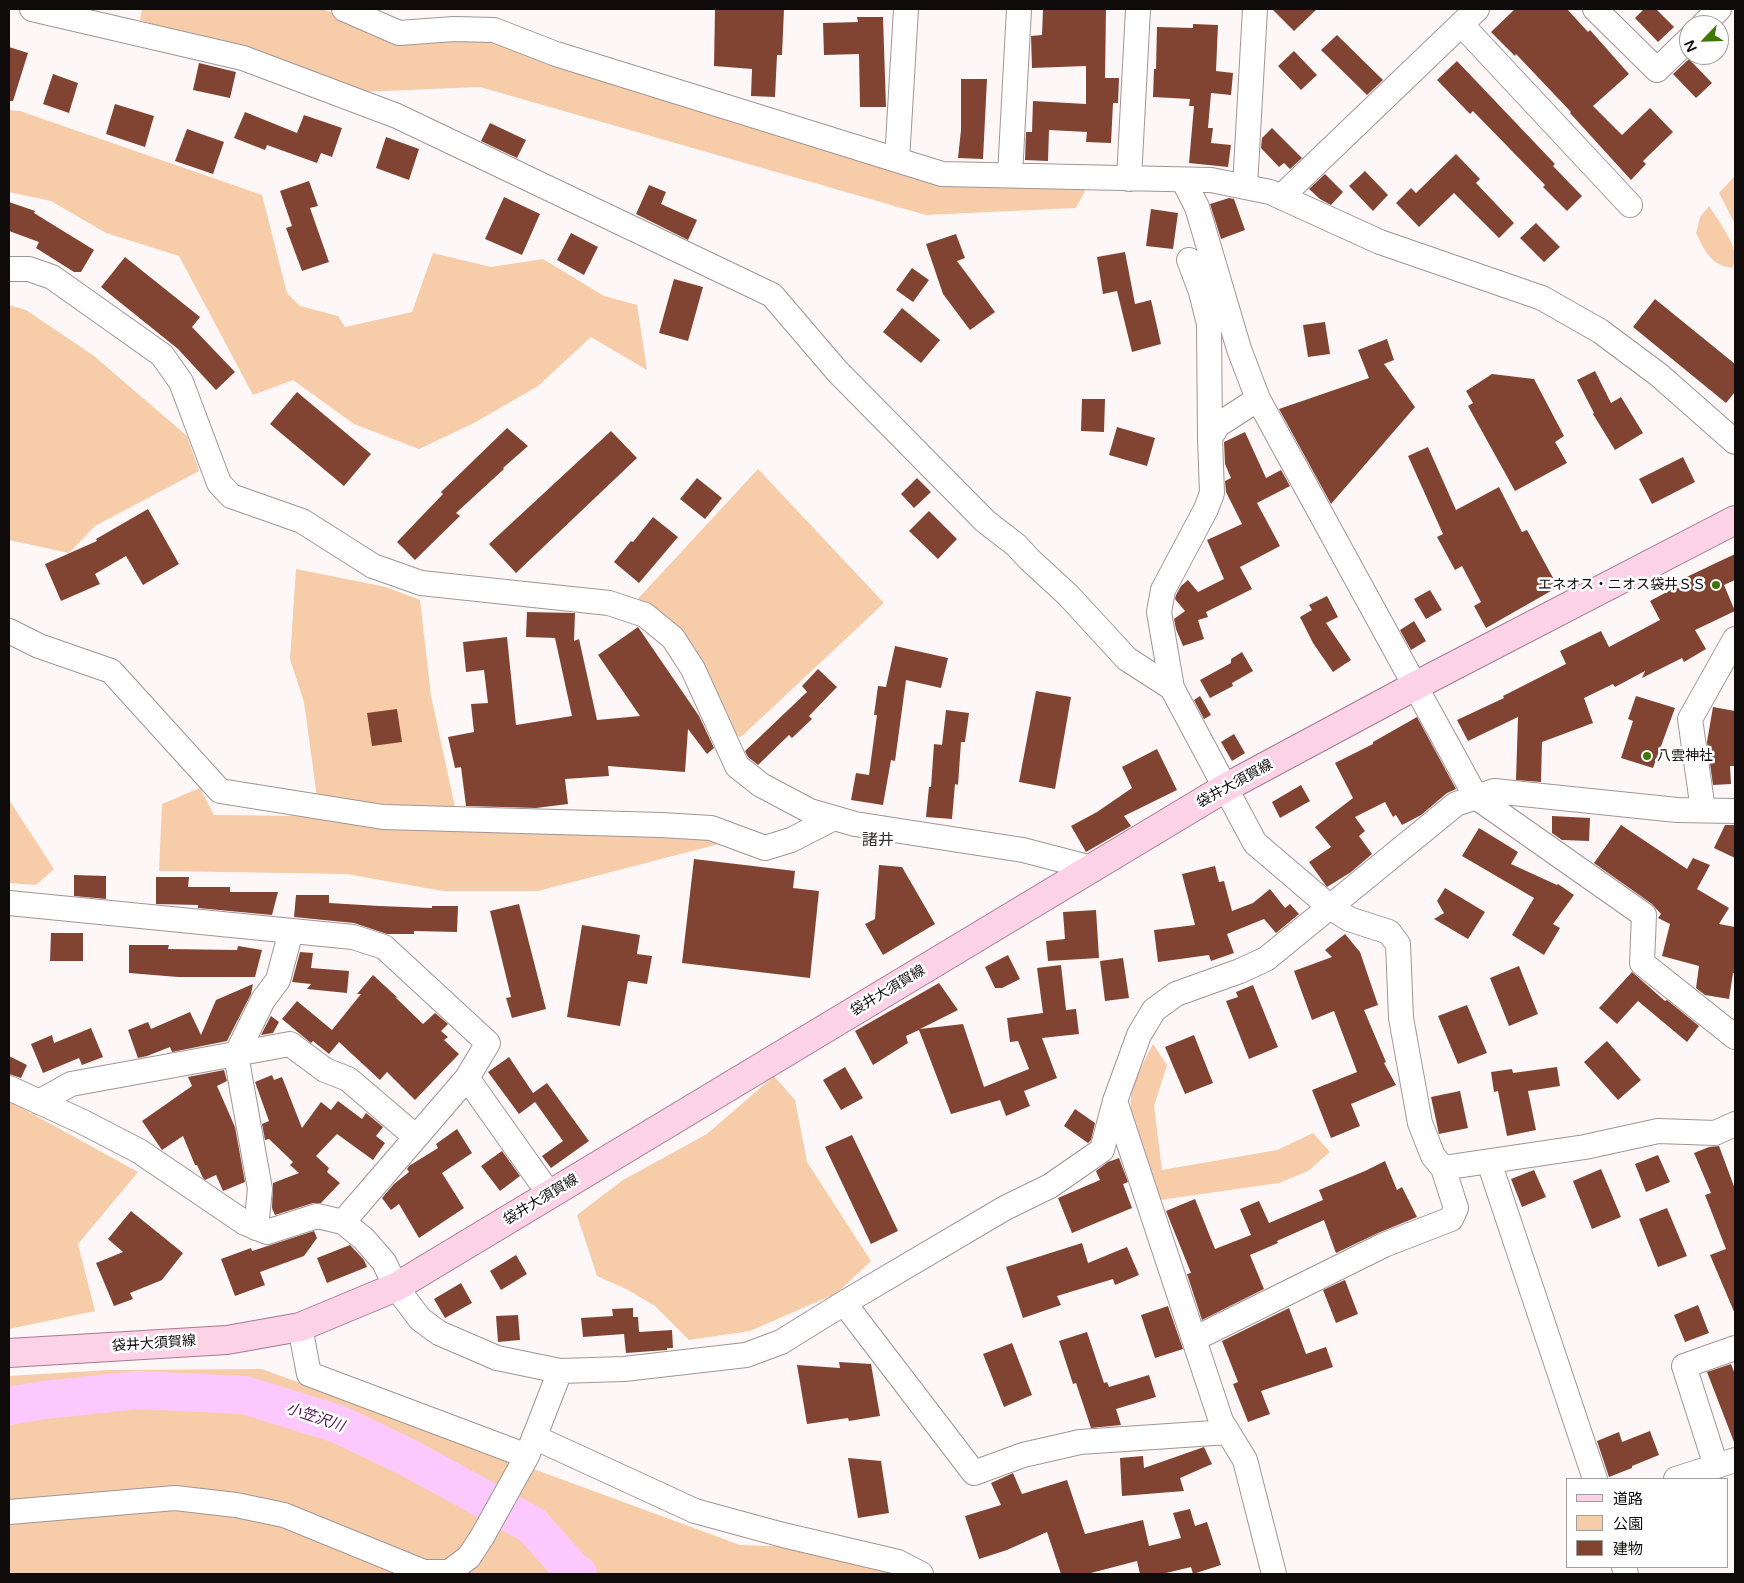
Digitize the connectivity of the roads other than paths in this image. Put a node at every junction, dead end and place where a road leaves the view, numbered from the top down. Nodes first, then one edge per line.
1 (32, 9) edge
2 (344, 9) edge
3 (906, 9) edge
4 (1019, 9) edge
5 (1138, 9) edge
6 (1255, 9) edge
7 (1595, 9) edge
8 (1469, 17) edge
9 (1679, 48) edge
10 (897, 160) junction
11 (1010, 176) junction
12 (1129, 179) junction
13 (1183, 180) junction
14 (1245, 187) junction
15 (1281, 197) junction
16 (1630, 205) dead end
17 (1189, 260) dead end
18 (9, 269) edge
19 (1258, 399) junction
20 (1210, 438) junction
21 (1735, 442) edge
22 (1735, 520) edge
23 (9, 631) edge
24 (1735, 639) edge
25 (1415, 686) junction
26 (1172, 688) junction
27 (1225, 788) junction
28 (1476, 797) junction
29 (1703, 810) junction
30 (1735, 811) edge
31 (834, 818) junction
32 (1092, 868) junction
33 (9, 903) edge
34 (1330, 907) junction
35 (291, 931) junction
36 (1735, 1038) edge
37 (236, 1055) junction
38 (467, 1078) junction
39 (9, 1088) edge
40 (1115, 1101) junction
41 (39, 1102) junction
42 (1735, 1124) edge
43 (416, 1137) junction
44 (1489, 1162) junction
45 (1443, 1168) junction
46 (550, 1195) junction
47 (342, 1222) junction
48 (256, 1228) junction
49 (396, 1287) junction
50 (844, 1303) junction
51 (300, 1327) junction
52 (1194, 1339) junction
53 (1735, 1348) edge
54 (9, 1353) edge
55 (560, 1371) junction
56 (1228, 1432) junction
57 (530, 1447) junction
58 (1726, 1463) edge
59 (1595, 1478) edge
60 (1679, 1478) edge
61 (9, 1512) edge
62 (921, 1574) edge
63 (1274, 1574) edge

1 - 26 street
2 - 10 street
3 - 10 street
4 - 11 street
5 - 12 street
6 - 14 street
7 - 9 street
8 - 15 street
8 - 16 street
10 - 11 street
11 - 12 street
12 - 13 street
13 - 14 street
13 - 19 street
14 - 15 street
15 - 21 street
17 - 20 street
18 - 31 street
19 - 20 street
19 - 25 street
20 - 26 street
22 - 25 main road, 袋井大須賀線
23 - 31 street
24 - 29 street
25 - 27 main road, 袋井大須賀線
25 - 28 street
26 - 27 street
27 - 32 main road, 袋井大須賀線
27 - 34 street
28 - 29 street
28 - 34 street
28 - 36 street
29 - 30 street
31 - 32 street
32 - 46 main road, 袋井大須賀線
33 - 35 street
34 - 40 street
34 - 45 street
35 - 37 street
35 - 38 street
37 - 41 street
37 - 43 street
37 - 48 street
38 - 43 street
38 - 46 street
39 - 41 street
40 - 50 street
40 - 52 street
41 - 48 street
42 - 44 street
43 - 47 street
44 - 45 street
44 - 59 street
45 - 52 street
46 - 49 main road, 袋井大須賀線
47 - 48 street
47 - 49 street
49 - 51 main road, 袋井大須賀線
49 - 55 street
50 - 55 street
50 - 56 street
51 - 54 main road, 袋井大須賀線
51 - 57 street
52 - 56 street
53 - 58 street
55 - 57 street
56 - 63 street
57 - 61 street
57 - 62 street
58 - 60 street

